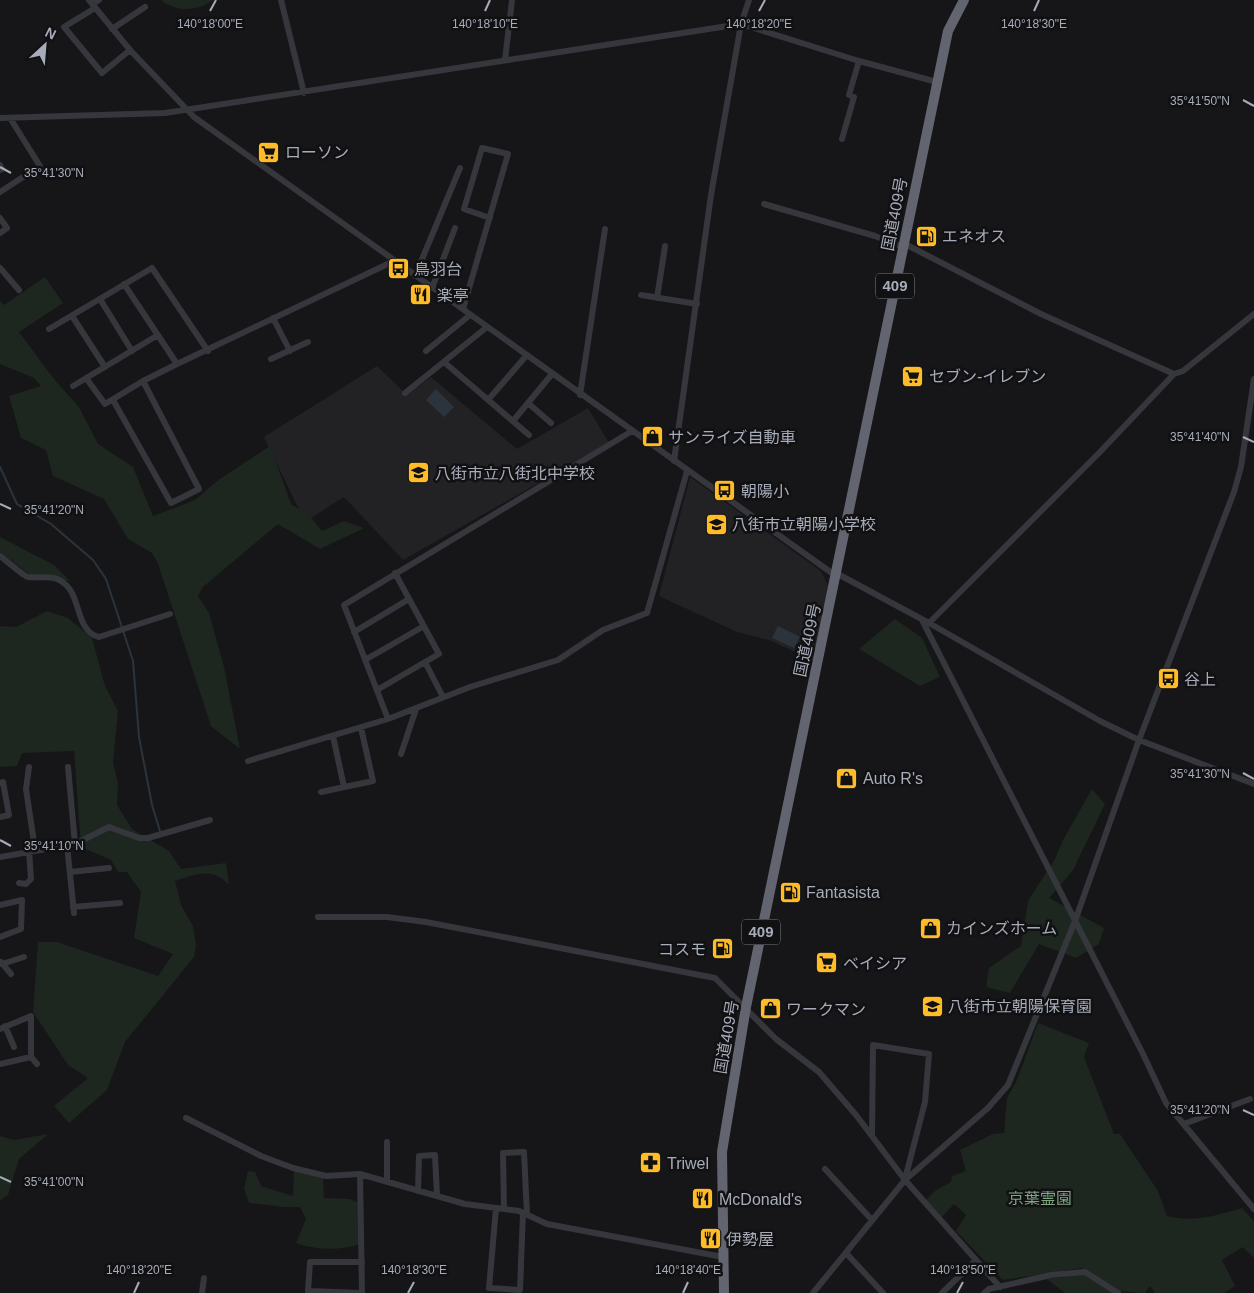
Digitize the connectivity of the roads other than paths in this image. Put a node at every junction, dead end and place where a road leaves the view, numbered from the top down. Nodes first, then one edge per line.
1 (99, 0) edge
2 (280, 0) edge
3 (512, 0) edge
4 (749, 0) edge
5 (964, 0) edge
6 (92, 4) edge
7 (145, 7) dead end
8 (741, 24) junction
9 (112, 29) junction
10 (130, 50) junction
11 (505, 60) junction
12 (859, 61) junction
13 (937, 82) junction
14 (304, 93) junction
15 (184, 109) junction
16 (0, 118) edge
17 (10, 118) junction
18 (842, 139) dead end
19 (0, 165) edge
20 (460, 168) dead end
21 (0, 170) edge
22 (0, 192) edge
23 (764, 204) dead end
24 (0, 218) edge
25 (490, 218) junction
26 (455, 228) dead end
27 (605, 230) dead end
28 (0, 233) edge
29 (903, 245) junction
30 (665, 246) dead end
31 (394, 261) junction
32 (0, 268) edge
33 (415, 276) junction
34 (124, 284) junction
35 (432, 288) junction
36 (19, 290) dead end
37 (641, 295) dead end
38 (100, 298) junction
39 (657, 298) junction
40 (696, 304) junction
41 (462, 309) junction
42 (470, 314) junction
43 (1254, 314) edge
44 (72, 316) junction
45 (273, 318) junction
46 (487, 327) junction
47 (50, 329) dead end
48 (158, 335) junction
49 (308, 342) dead end
50 (290, 350) junction
51 (132, 351) junction
52 (208, 351) junction
53 (426, 351) dead end
54 (526, 356) junction
55 (270, 360) dead end
56 (444, 362) junction
57 (177, 364) junction
58 (105, 368) junction
59 (552, 374) junction
60 (1174, 374) junction
61 (86, 378) junction
62 (1254, 379) edge
63 (143, 381) junction
64 (73, 386) dead end
65 (405, 393) dead end
66 (580, 395) junction
67 (112, 400) junction
68 (488, 400) junction
69 (528, 403) junction
70 (512, 421) junction
71 (552, 423) dead end
72 (632, 431) junction
73 (529, 435) dead end
74 (674, 461) junction
75 (687, 471) junction
76 (1, 558) edge
77 (395, 573) junction
78 (836, 575) junction
79 (409, 599) junction
80 (170, 614) dead end
81 (922, 620) junction
82 (929, 623) junction
83 (424, 626) junction
84 (354, 632) junction
85 (365, 660) junction
86 (425, 662) junction
87 (377, 690) junction
88 (443, 698) junction
89 (416, 709) junction
90 (388, 720) junction
91 (361, 728) junction
92 (333, 736) junction
93 (1139, 740) junction
94 (401, 754) dead end
95 (248, 761) dead end
96 (68, 766) dead end
97 (29, 767) dead end
98 (0, 783) edge
99 (1254, 784) edge
100 (344, 787) junction
101 (321, 792) dead end
102 (0, 817) edge
103 (210, 820) dead end
104 (75, 844) junction
105 (67, 845) junction
106 (32, 850) junction
107 (0, 857) edge
108 (109, 868) dead end
109 (70, 872) junction
110 (19, 883) dead end
111 (120, 903) dead end
112 (0, 905) edge
113 (318, 917) dead end
114 (1075, 920) junction
115 (0, 937) edge
116 (24, 957) dead end
117 (1, 962) edge
118 (11, 974) dead end
119 (745, 1011) junction
120 (3, 1027) edge
121 (14, 1047) dead end
122 (31, 1057) junction
123 (0, 1064) edge
124 (37, 1064) dead end
125 (1250, 1099) dead end
126 (186, 1118) dead end
127 (1184, 1124) junction
128 (872, 1136) junction
129 (387, 1142) dead end
130 (825, 1169) dead end
131 (360, 1174) junction
132 (905, 1180) junction
133 (387, 1182) junction
134 (418, 1191) junction
135 (437, 1196) junction
136 (1253, 1205) edge
137 (496, 1208) junction
138 (504, 1209) junction
139 (525, 1214) junction
140 (872, 1220) junction
141 (846, 1253) junction
142 (723, 1257) junction
143 (976, 1260) junction
144 (362, 1262) junction
145 (204, 1278) dead end
146 (1000, 1287) junction
147 (202, 1293) edge
148 (362, 1293) edge
149 (724, 1293) edge
150 (813, 1293) edge
151 (883, 1293) edge
152 (942, 1293) edge
153 (984, 1293) edge
154 (1118, 1293) edge

1 - 6 street
2 - 14 street
3 - 11 street
4 - 8 street
5 - 13 highway, 国道409号 / 409
6 - 9 street
6 - 10 street
7 - 9 street
8 - 11 street
8 - 12 street
8 - 40 street
9 - 10 street
10 - 15 street
11 - 14 street
12 - 13 street
12 - 18 street
13 - 29 highway, 国道409号 / 409
14 - 15 street
15 - 17 street
15 - 31 street
16 - 17 street
17 - 22 street
19 - 21 street
20 - 33 street
23 - 29 street
24 - 28 street
25 - 25 street
25 - 41 street
26 - 35 street
27 - 66 street
29 - 60 street
29 - 78 highway, 国道409号 / 409
30 - 39 street
31 - 33 street
31 - 45 street
32 - 36 street
33 - 35 street
34 - 38 street
34 - 48 street
34 - 52 street
35 - 41 street
37 - 39 street
38 - 44 street
38 - 51 street
39 - 40 street
40 - 74 street
41 - 42 street
42 - 46 street
42 - 53 street
43 - 60 street
44 - 47 street
44 - 58 street
45 - 50 street
45 - 52 street
46 - 54 street
46 - 56 street
48 - 51 street
48 - 57 street
49 - 50 street
50 - 55 street
51 - 58 street
52 - 57 street
54 - 59 street
54 - 68 street
56 - 65 street
56 - 68 street
57 - 63 street
58 - 61 street
59 - 66 street
59 - 69 street
60 - 82 street
61 - 64 street
61 - 67 street
62 - 93 street
63 - 67 street
63 - 67 street
66 - 72 street
68 - 70 street
69 - 70 street
69 - 71 street
70 - 73 street
72 - 74 street
72 - 77 street
74 - 75 street
75 - 78 street
75 - 88 street
76 - 80 street
77 - 79 street
77 - 84 street
78 - 81 street
78 - 119 highway, 国道409号 / 409
79 - 83 street
79 - 84 street
81 - 82 street
81 - 114 street
82 - 93 street
83 - 85 street
83 - 86 street
84 - 85 street
85 - 87 street
86 - 87 street
86 - 88 street
87 - 90 street
88 - 89 street
89 - 90 street
89 - 94 street
90 - 91 street
91 - 92 street
91 - 100 street
92 - 95 street
92 - 100 street
93 - 99 street
93 - 114 street
96 - 104 street
97 - 106 street
98 - 102 street
100 - 101 street
103 - 104 street
104 - 105 street
105 - 106 street
105 - 109 street
106 - 107 street
106 - 110 street
108 - 109 street
109 - 111 street
112 - 115 street
113 - 119 street
114 - 127 street
114 - 132 street
116 - 117 street
117 - 118 street
119 - 128 street
119 - 142 highway, 国道409号 / 409
120 - 121 street
120 - 122 street
122 - 123 street
122 - 124 street
125 - 127 street
126 - 131 street
127 - 136 street
128 - 132 street
128 - 132 street
129 - 133 street
130 - 140 street
131 - 133 street
131 - 144 street
132 - 140 street
132 - 143 street
133 - 134 street
134 - 135 street
134 - 135 street
135 - 137 street
137 - 138 street
137 - 139 street
138 - 139 street
138 - 139 street
139 - 142 street
140 - 141 street
141 - 150 street
141 - 151 street
142 - 149 highway, 国道409号 / 409
143 - 146 street
143 - 152 street
144 - 148 street
144 - 148 street
145 - 147 street
146 - 153 street
146 - 154 street

